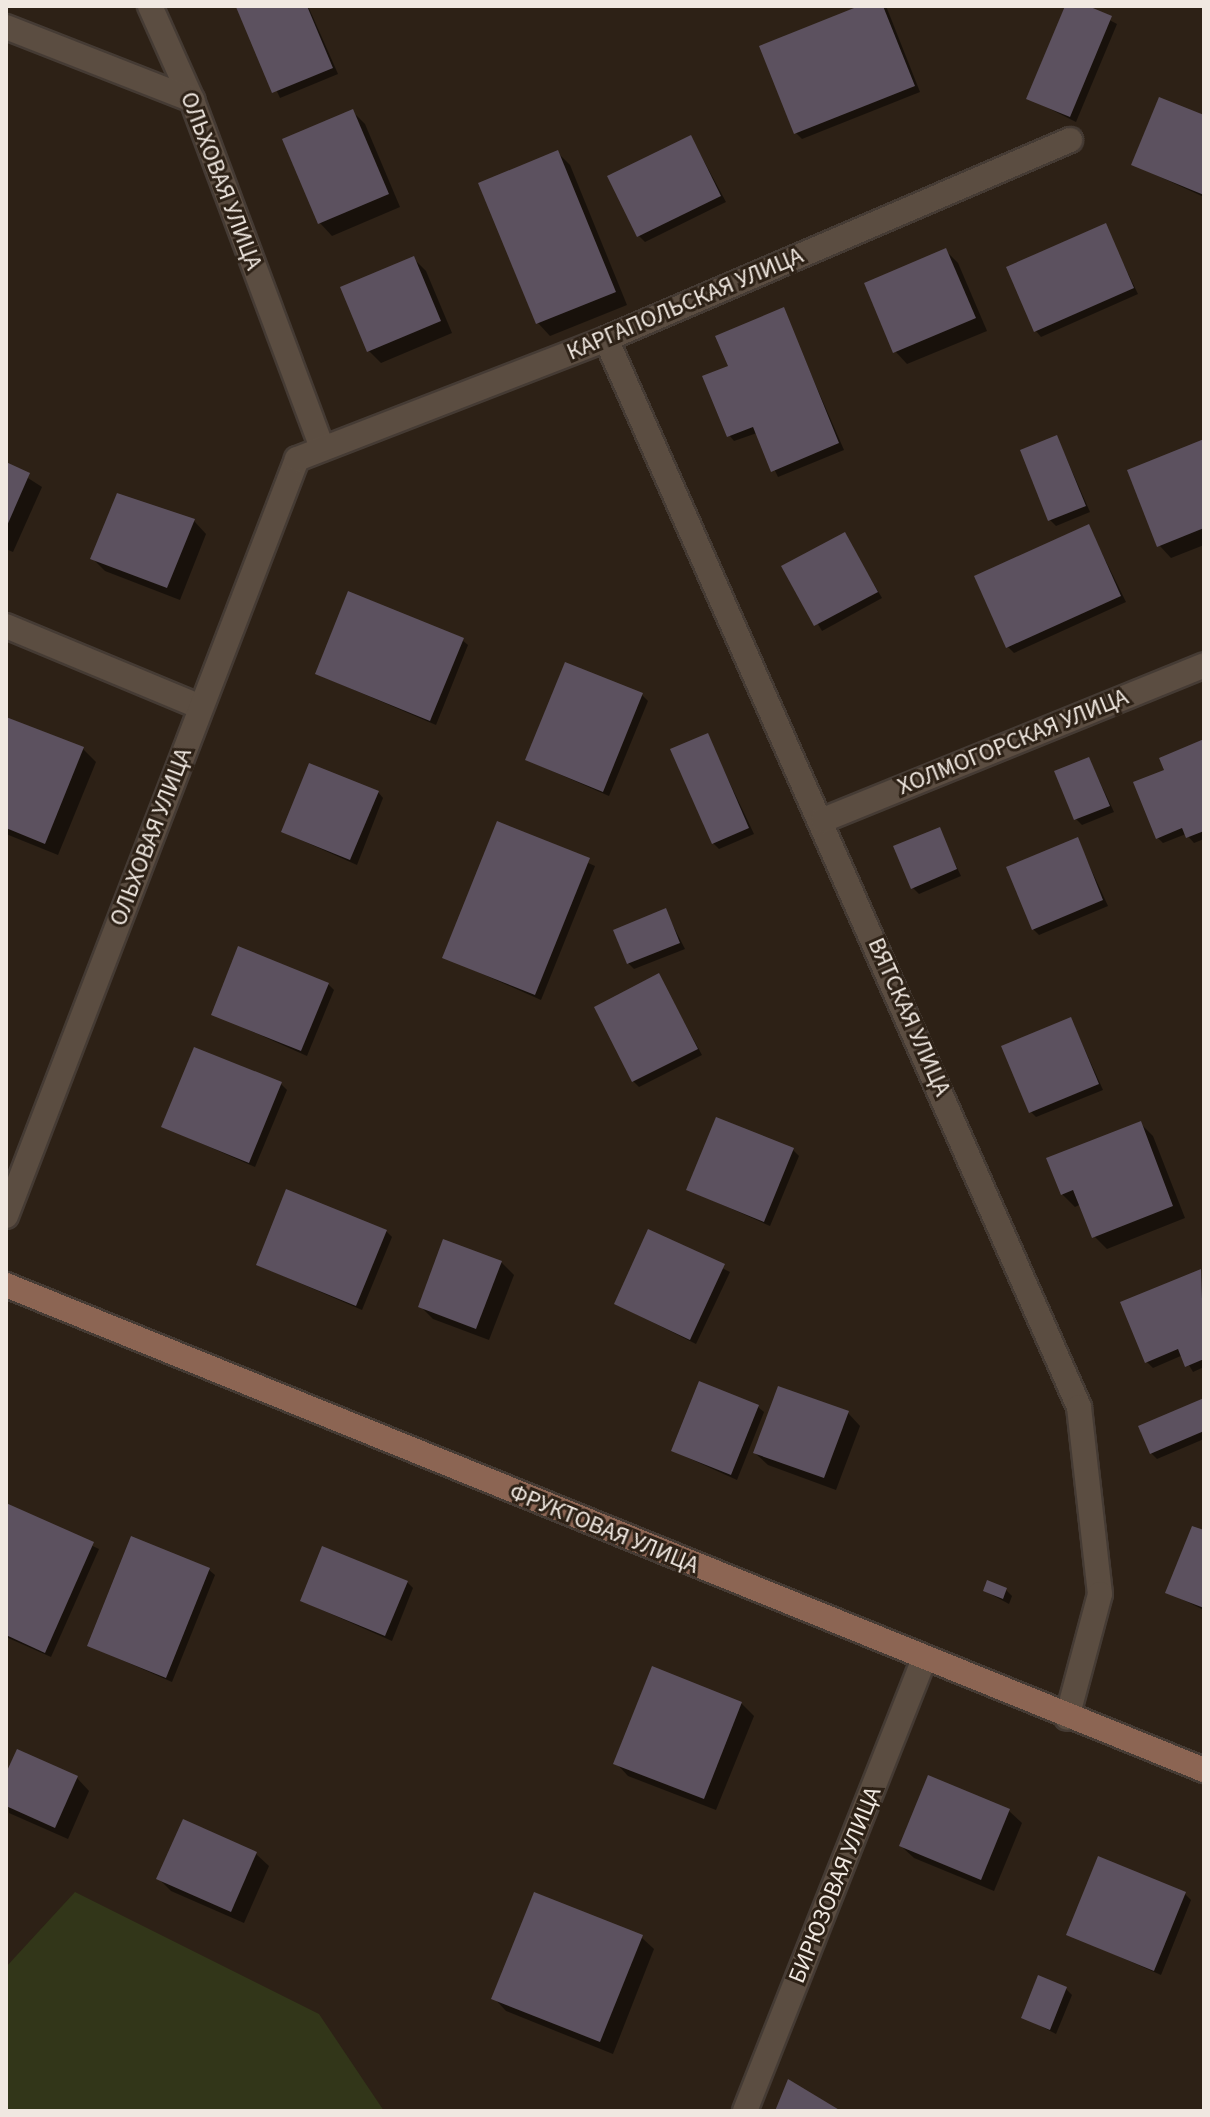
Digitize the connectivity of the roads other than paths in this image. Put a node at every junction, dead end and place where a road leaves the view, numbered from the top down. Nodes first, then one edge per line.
1 (150, 6) edge
2 (6, 27) edge
3 (192, 100) junction
4 (1070, 140) dead end
5 (606, 339) junction
6 (322, 447) junction
7 (297, 459) joint
8 (6, 626) edge
9 (1204, 665) edge
10 (201, 707) junction
11 (823, 820) junction
12 (6, 1216) edge
13 (6, 1285) edge
14 (924, 1659) junction
15 (1067, 1718) junction
16 (1204, 1770) edge
17 (745, 2111) edge

1 - 3 street, ОЛЬХОВАЯ УЛИЦА
2 - 3 street
3 - 6 street, ОЛЬХОВАЯ УЛИЦА
4 - 5 street, КАРГАПОЛЬСКАЯ УЛИЦА
5 - 6 street, КАРГАПОЛЬСКАЯ УЛИЦА
5 - 11 street, ВЯТСКАЯ УЛИЦА
6 - 7 street, КАРГАПОЛЬСКАЯ УЛИЦА
7 - 10 street, ОЛЬХОВАЯ УЛИЦА
8 - 10 street
9 - 11 street, ХОЛМОГОРСКАЯ УЛИЦА
10 - 12 street, ОЛЬХОВАЯ УЛИЦА
11 - 15 street, ВЯТСКАЯ УЛИЦА
13 - 14 street, ФРУКТОВАЯ УЛИЦА
14 - 15 street, ФРУКТОВАЯ УЛИЦА
14 - 17 street, БИРЮЗОВАЯ УЛИЦА
15 - 16 street, ФРУКТОВАЯ УЛИЦА

